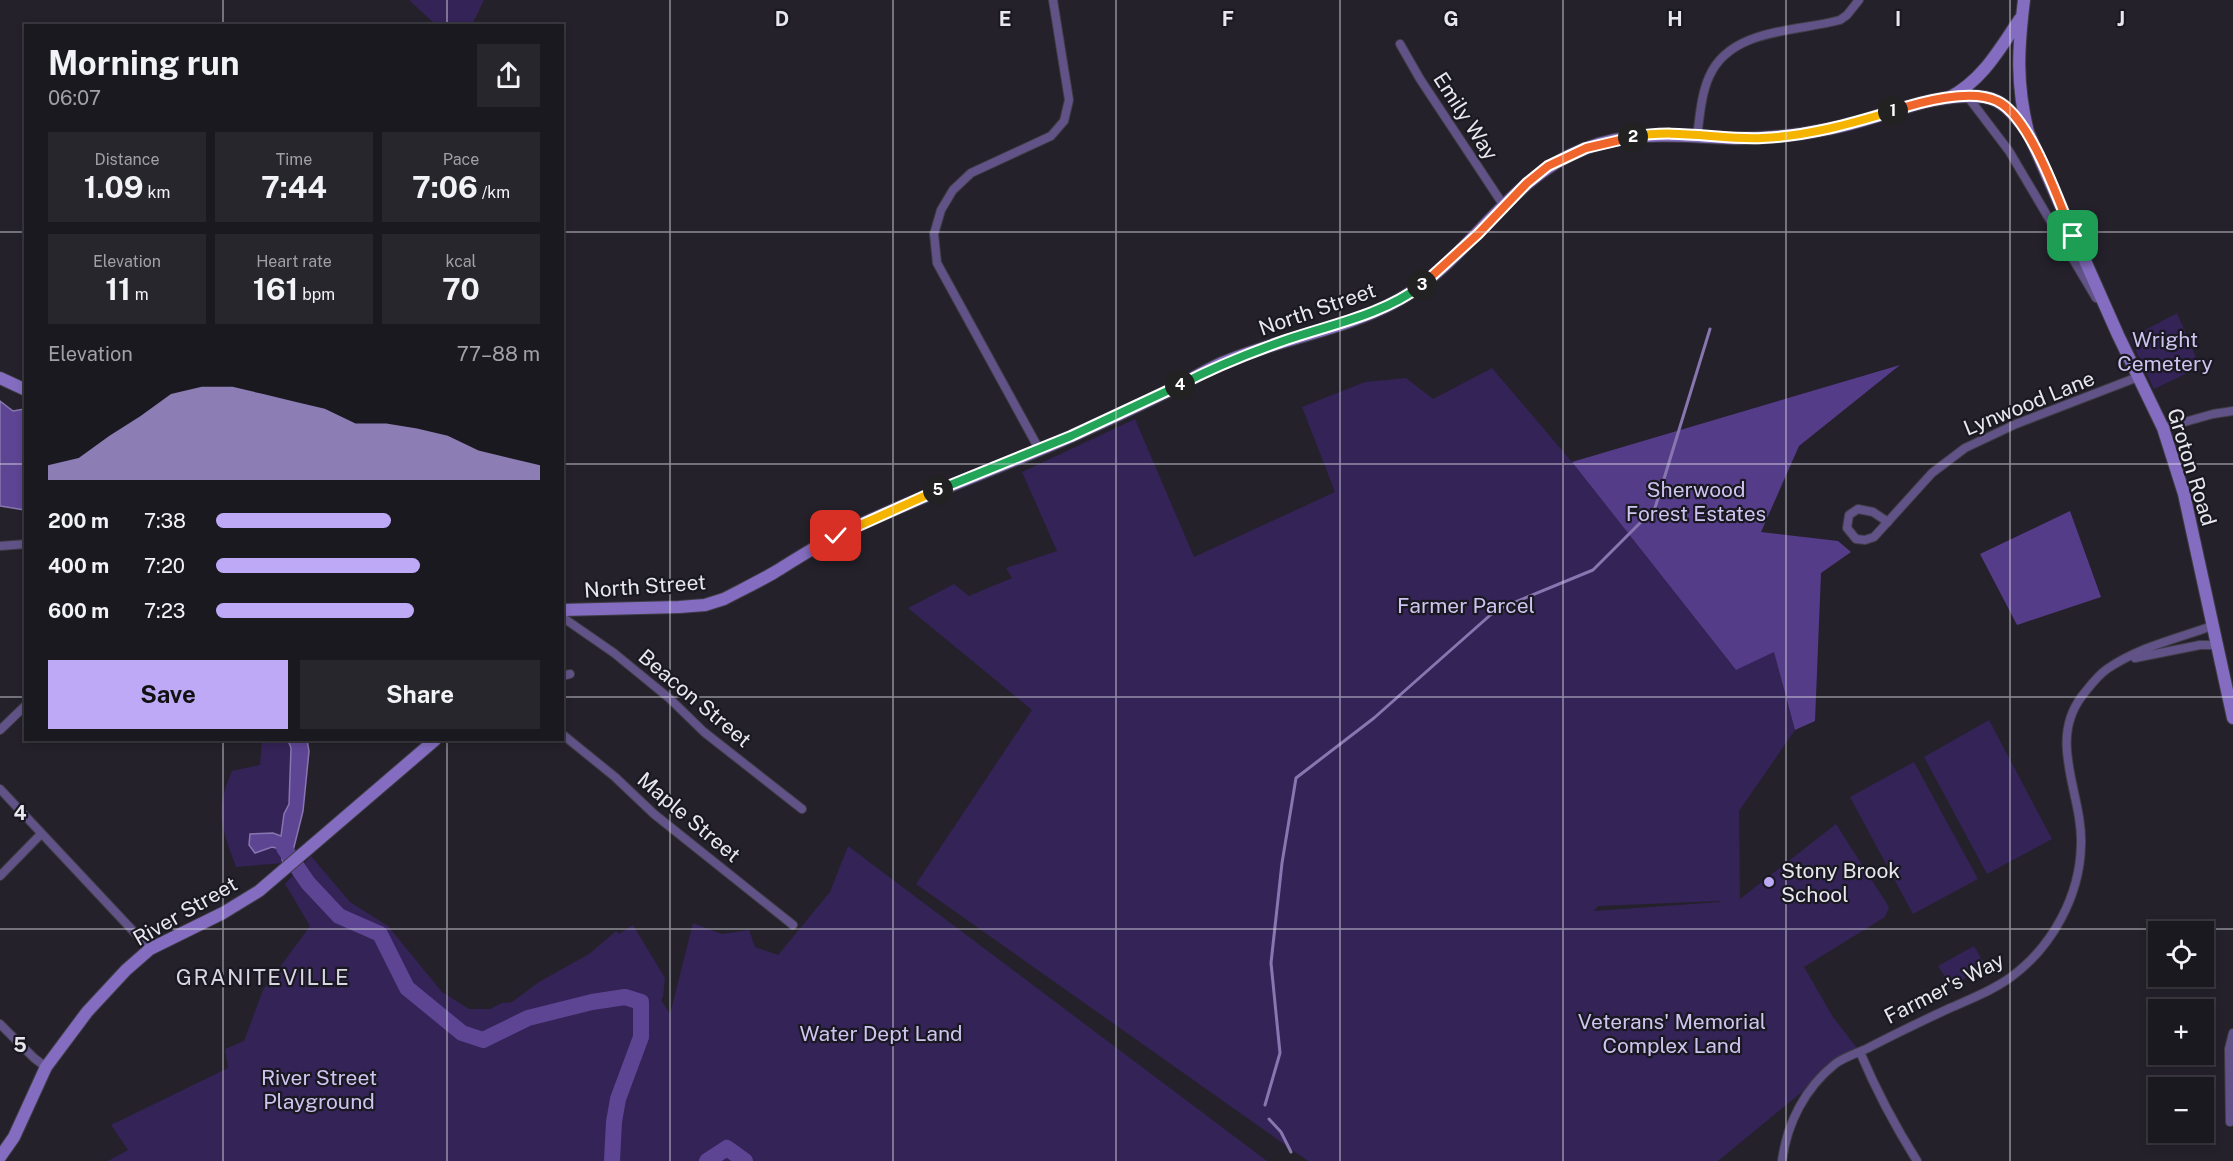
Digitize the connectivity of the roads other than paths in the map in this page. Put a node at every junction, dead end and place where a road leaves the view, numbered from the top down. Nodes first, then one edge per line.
1 (1053, 0) edge
2 (1859, 0) edge
3 (2024, 0) edge
4 (2022, 15) junction
5 (1400, 45) dead end
6 (1968, 97) junction
7 (1947, 98) junction
8 (2028, 132) junction
9 (1697, 136) junction
10 (1504, 206) junction
11 (2118, 335) junction
12 (2138, 377) junction
13 (0, 378) edge
14 (24, 389) edge
15 (2233, 411) edge
16 (2163, 428) junction
17 (1039, 449) junction
18 (1888, 522) junction
19 (24, 544) edge
20 (0, 546) edge
21 (564, 610) edge
22 (564, 618) edge
23 (2212, 626) junction
24 (2217, 645) junction
25 (2122, 660) junction
26 (24, 707) edge
27 (0, 715) edge
28 (2233, 718) edge
29 (10, 720) junction
30 (0, 730) edge
31 (564, 736) edge
32 (434, 741) edge
33 (0, 789) edge
34 (802, 808) dead end
35 (41, 834) junction
36 (0, 876) edge
37 (793, 925) dead end
38 (150, 949) junction
39 (0, 1024) edge
40 (2233, 1033) edge
41 (1860, 1052) junction
42 (46, 1067) junction
43 (2230, 1122) dead end
44 (0, 1157) edge
45 (1782, 1161) edge
46 (1917, 1161) edge

1 - 17 street
2 - 9 street
3 - 4 main road, Groton Road
4 - 7 main road
4 - 8 main road, Groton Road
5 - 10 street, Emily Way
6 - 7 main road, North Street
6 - 8 main road, North Street
6 - 11 street
7 - 9 main road, North Street
8 - 11 main road, Groton Road
9 - 10 main road, North Street
10 - 17 main road, North Street
11 - 12 main road, Groton Road
12 - 16 main road, Groton Road
12 - 18 street, Lynwood Lane
13 - 14 main road
15 - 16 street
16 - 23 main road, Groton Road
17 - 21 main road, North Street
18 - 18 street, Lynwood Lane
19 - 20 street
22 - 34 street, Beacon Street
23 - 24 main road, Groton Road
23 - 25 street, Farmer's Way
24 - 25 street, Farmer's Way
24 - 28 main road, Groton Road
25 - 41 street, Farmer's Way
26 - 29 street
27 - 29 street
29 - 30 street
31 - 37 street, Maple Street
32 - 38 main road, River Street
33 - 35 street
35 - 36 street
35 - 38 street
38 - 42 main road, River Street
39 - 42 street
40 - 43 street
41 - 45 street, Farmer's Way
41 - 46 street
42 - 44 main road, River Street

